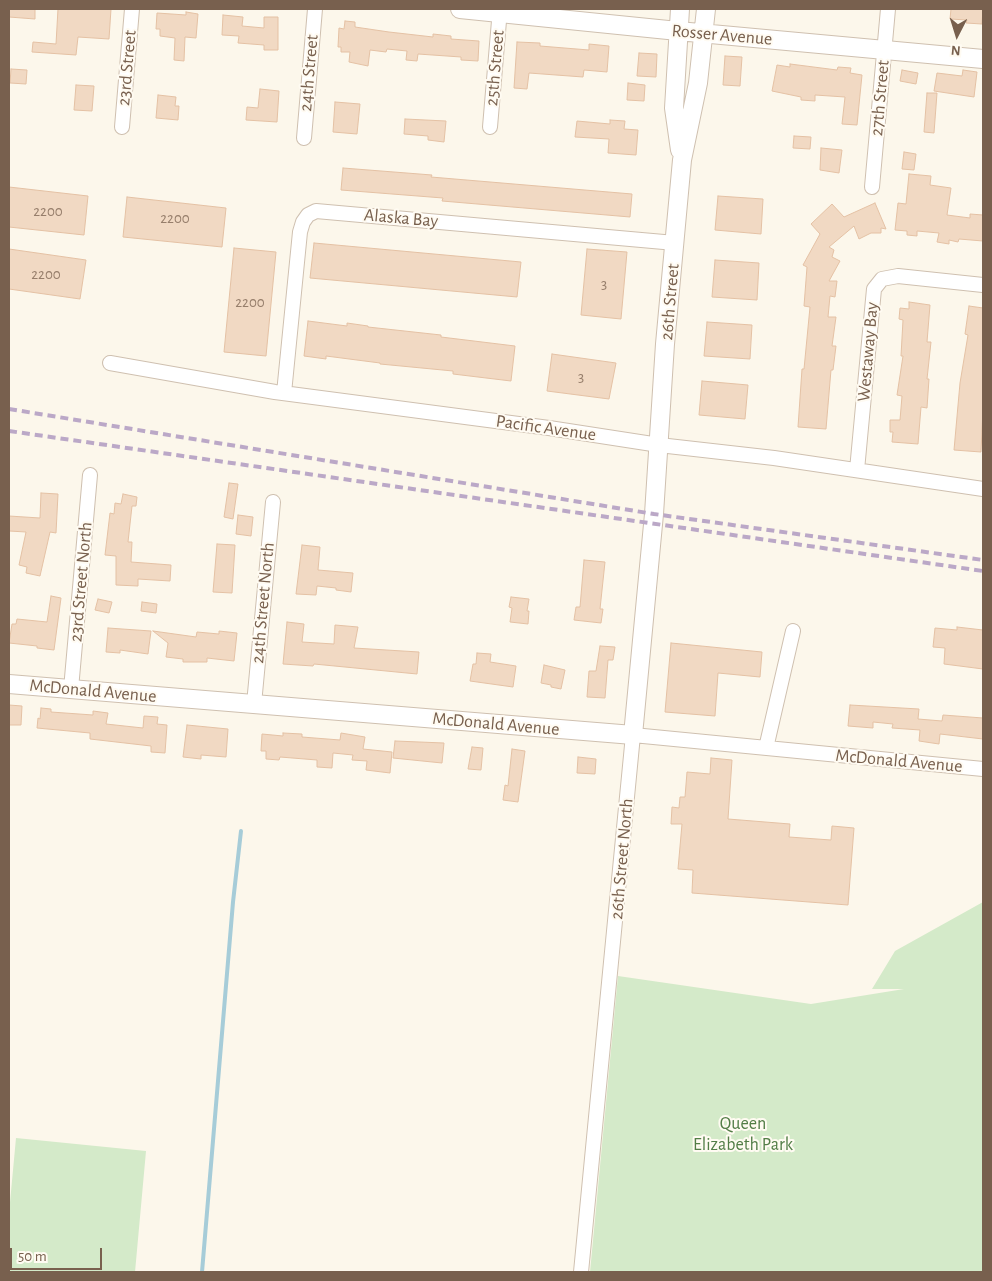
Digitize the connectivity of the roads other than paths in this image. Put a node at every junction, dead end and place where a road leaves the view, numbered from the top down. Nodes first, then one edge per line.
1 (132, 9) edge
2 (315, 9) edge
3 (460, 9) edge
4 (680, 9) edge
5 (706, 9) edge
6 (888, 9) edge
7 (500, 11) edge
8 (678, 31) junction
9 (704, 33) junction
10 (884, 50) junction
11 (983, 59) edge
12 (122, 127) dead end
13 (490, 127) dead end
14 (304, 138) dead end
15 (682, 160) junction
16 (872, 187) dead end
17 (675, 243) junction
18 (983, 285) edge
19 (110, 363) dead end
20 (284, 393) junction
21 (659, 445) junction
22 (857, 470) junction
23 (90, 475) dead end
24 (983, 488) edge
25 (273, 502) dead end
26 (793, 631) dead end
27 (9, 684) edge
28 (71, 689) junction
29 (254, 704) junction
30 (633, 735) junction
31 (766, 748) junction
32 (983, 769) edge
33 (582, 1272) edge

1 - 12 street, 23rd Street
2 - 14 street, 24th Street
3 - 7 street, Rosser Avenue
4 - 8 street, 26th Street
5 - 9 street, 26th Street
6 - 10 street, 27th Street
7 - 8 street, Rosser Avenue
7 - 13 street, 25th Street
8 - 9 street, Rosser Avenue
8 - 15 street, 26th Street
9 - 10 street, Rosser Avenue
9 - 15 street, 26th Street
10 - 11 street, Rosser Avenue
10 - 16 street, 27th Street
15 - 17 street, 26th Street
17 - 20 street, Alaska Bay
17 - 21 street, 26th Street
18 - 22 street, Westaway Bay
19 - 20 street, Pacific Avenue
20 - 21 street, Pacific Avenue
21 - 22 street, Pacific Avenue
21 - 30 street, 26th Street North
22 - 24 street, Pacific Avenue
23 - 28 street, 23rd Street North
25 - 29 street, 24th Street North
26 - 31 street
27 - 28 street, McDonald Avenue
28 - 29 street, McDonald Avenue
29 - 30 street, McDonald Avenue
30 - 31 street, McDonald Avenue
30 - 33 street, 26th Street North
31 - 32 street, McDonald Avenue

